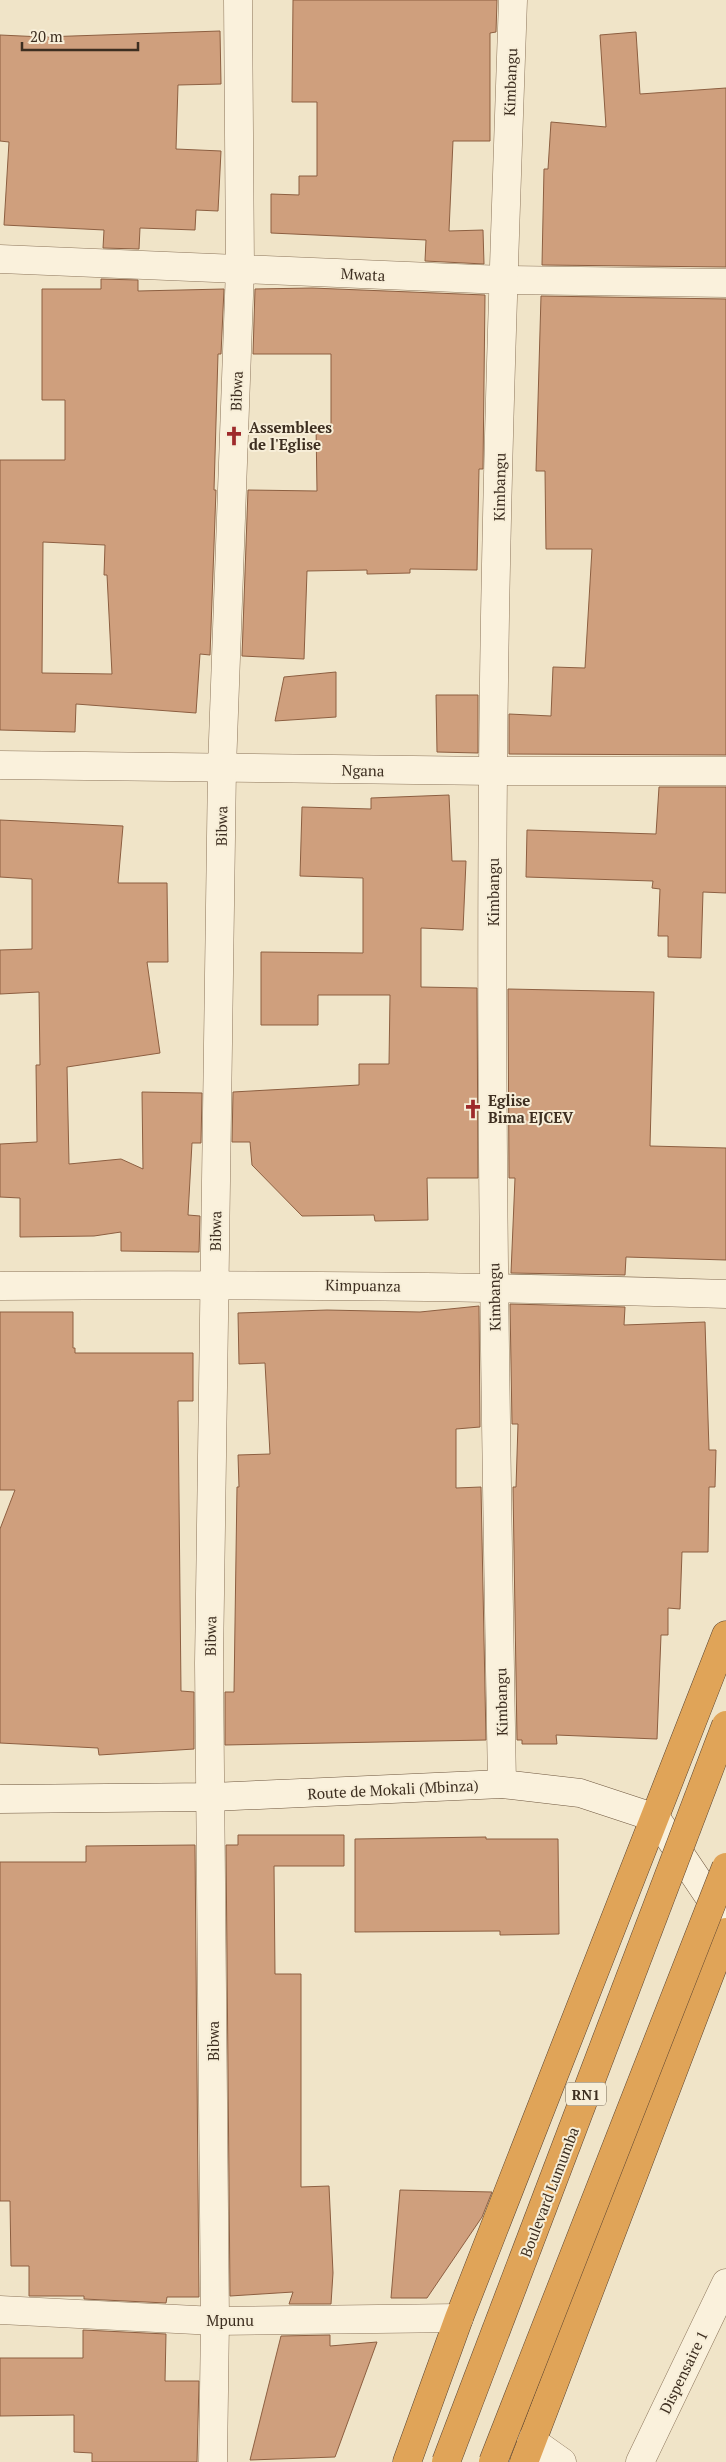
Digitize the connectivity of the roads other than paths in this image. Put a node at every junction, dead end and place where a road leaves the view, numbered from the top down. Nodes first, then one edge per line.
1 (238, 0) edge
2 (513, 0) edge
3 (0, 259) edge
4 (240, 268) junction
5 (503, 280) junction
6 (726, 283) edge
7 (0, 765) edge
8 (222, 768) junction
9 (493, 771) junction
10 (726, 771) edge
11 (214, 1284) junction
12 (0, 1286) edge
13 (494, 1287) junction
14 (726, 1294) edge
15 (726, 1635) edge
16 (726, 1725) edge
17 (502, 1784) junction
18 (212, 1797) junction
19 (0, 1799) edge
20 (656, 1818) junction
21 (726, 1867) edge
22 (726, 1922) edge
23 (726, 1932) edge
24 (726, 2283) edge
25 (0, 2310) edge
26 (459, 2318) junction
27 (215, 2321) junction
28 (528, 2451) edge
29 (213, 2462) edge
30 (407, 2462) edge
31 (446, 2462) edge
32 (493, 2462) edge
33 (562, 2462) edge
34 (640, 2462) edge

1 - 4 street, Bibwa
2 - 5 street, Kimbangu
3 - 4 street, Mwata
4 - 5 street, Mwata
4 - 8 street, Bibwa
5 - 6 street, Mwata
5 - 9 street, Kimbangu
7 - 8 street, Ngana
8 - 9 street, Ngana
8 - 11 street, Bibwa
9 - 10 street, Ngana
9 - 13 street, Kimbangu
11 - 12 street, Kimpuanza
11 - 13 street, Kimpuanza
11 - 18 street, Bibwa
13 - 14 street, Kimpuanza
13 - 17 street, Kimbangu
15 - 20 highway
16 - 31 highway, Boulevard Lumumba / RN1, bridge
17 - 18 street, Route de Mokali (Mbinza)
17 - 20 street, Route de Mokali (Mbinza)
18 - 19 street, Route de Mokali (Mbinza)
18 - 27 street, Bibwa
20 - 22 street
20 - 26 highway
21 - 32 highway, bridge
23 - 28 highway
24 - 34 street, Dispensaire 1
25 - 27 street, Mpunu
26 - 27 street, Mpunu
26 - 30 highway
27 - 29 street, Bibwa
28 - 33 street

